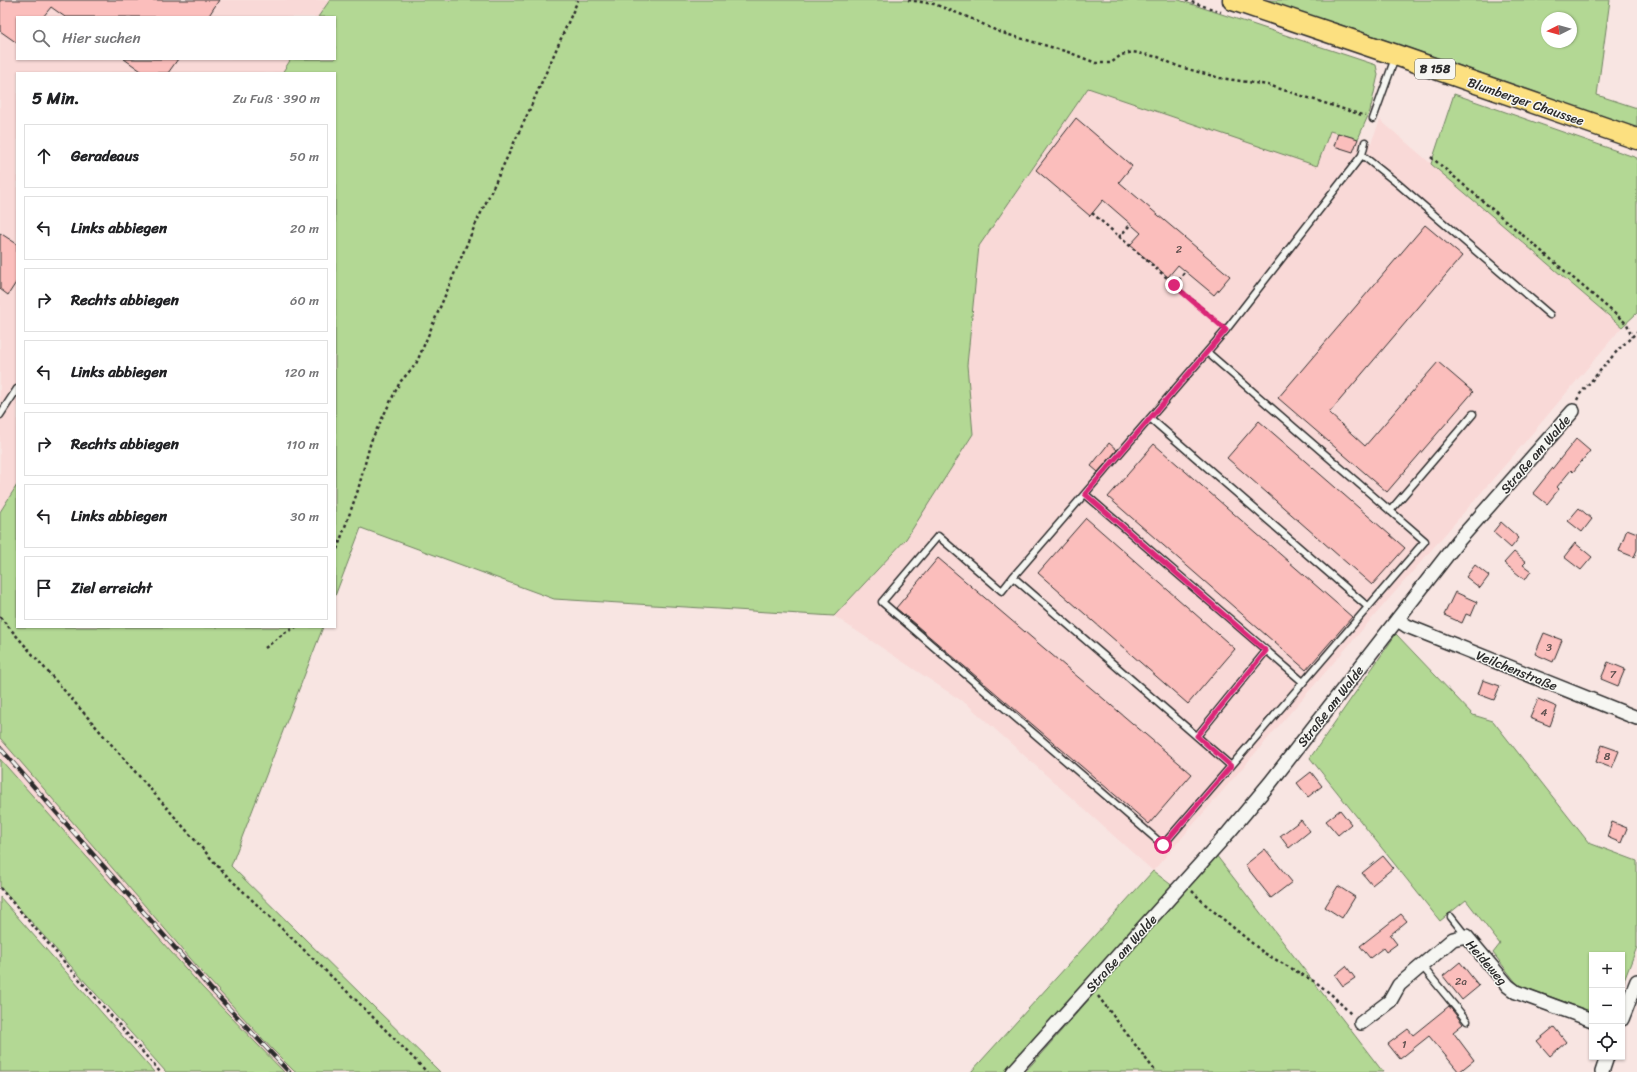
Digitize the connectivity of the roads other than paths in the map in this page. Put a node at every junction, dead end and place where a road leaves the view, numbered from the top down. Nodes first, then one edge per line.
1 (1233, 0) edge
2 (1396, 55) junction
3 (1373, 119) road end
4 (1637, 140) edge
5 (1365, 142) dead end
6 (1362, 155) junction
7 (1550, 315) dead end
8 (1207, 352) junction
9 (16, 391) edge
10 (1573, 411) road end
11 (1473, 414) dead end
12 (0, 415) edge
13 (1150, 418) junction
14 (1085, 494) junction
15 (1390, 511) junction
16 (1013, 577) junction
17 (1368, 607) junction
18 (1398, 620) junction
19 (1266, 651) junction
20 (1303, 682) junction
21 (1637, 718) edge
22 (1197, 736) junction
23 (1231, 766) junction
24 (1451, 917) dead end
25 (1466, 936) junction
26 (1422, 966) junction
27 (1637, 981) edge
28 (1625, 1011) edge
29 (1589, 1019) edge
30 (1467, 1021) dead end
31 (1361, 1023) road end
32 (1606, 1060) edge
33 (1013, 1072) edge
34 (1602, 1072) edge

1 - 2 main road, Blumberger Chaussee / B 158
2 - 3 lane
2 - 4 main road, Blumberger Chaussee / B 158
5 - 6 lane
6 - 7 lane
6 - 8 lane
8 - 13 lane
8 - 15 lane
9 - 12 lane
10 - 18 street, Straße am Walde
11 - 15 lane
13 - 14 lane
13 - 17 lane
14 - 16 lane
14 - 19 lane
15 - 17 lane
16 - 22 lane
16 - 23 lane
17 - 20 lane
18 - 21 street, Veilchenstraße
18 - 33 street, Straße am Walde
19 - 20 lane
19 - 22 lane
20 - 23 lane
22 - 23 lane
24 - 25 lane
25 - 26 street, Heideweg
25 - 29 street, Heideweg
26 - 30 lane
26 - 31 street, Heideweg
27 - 28 street
32 - 34 street

